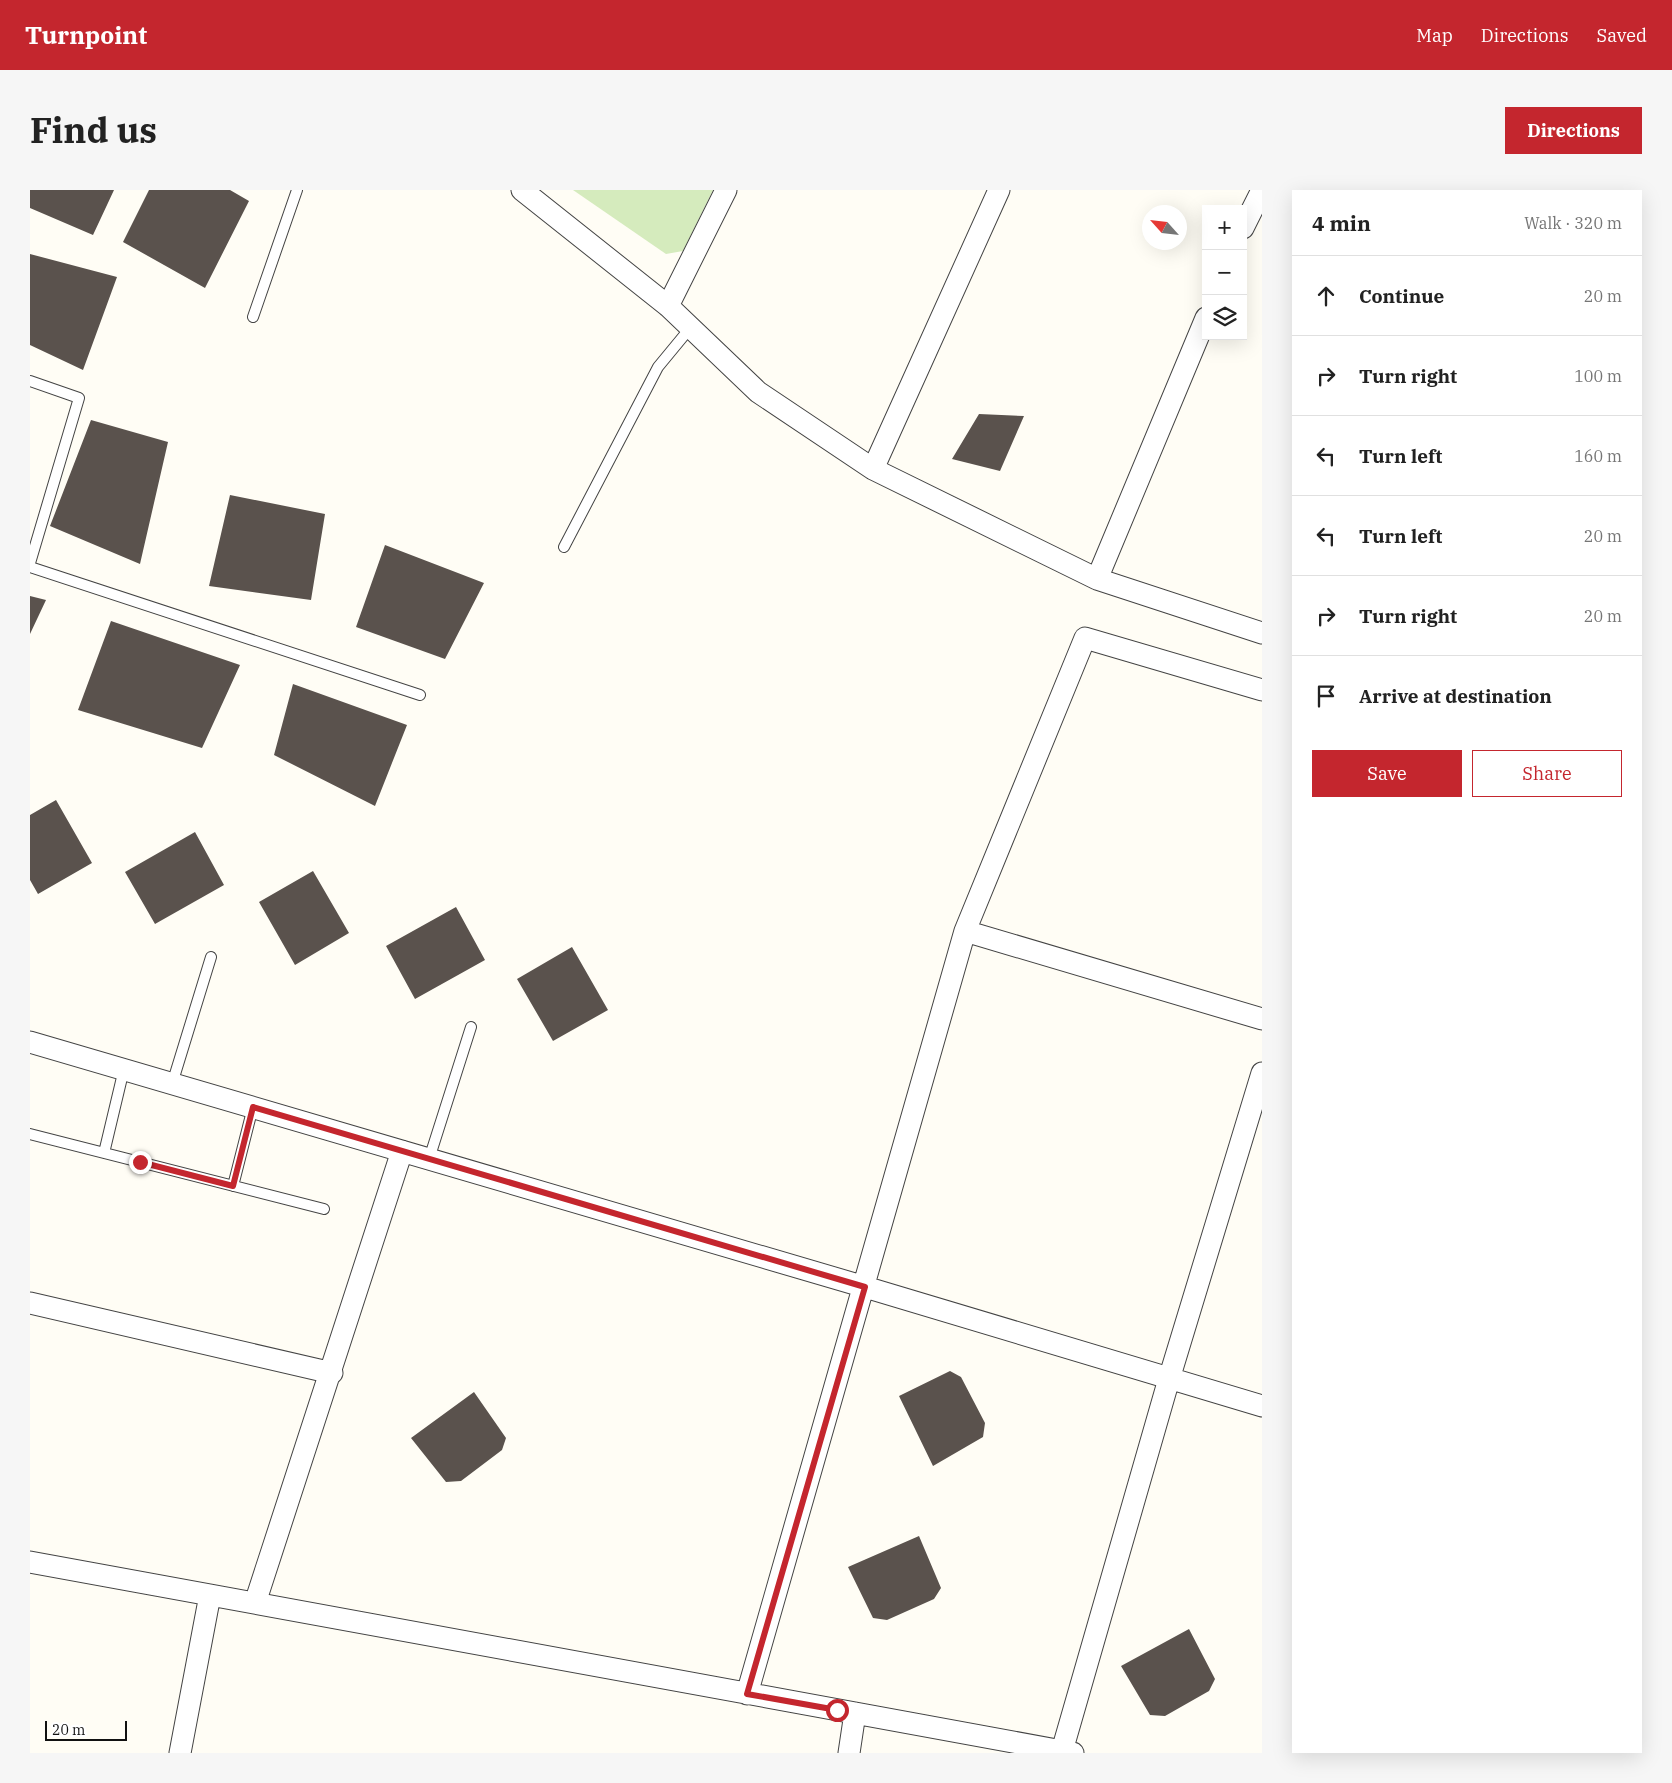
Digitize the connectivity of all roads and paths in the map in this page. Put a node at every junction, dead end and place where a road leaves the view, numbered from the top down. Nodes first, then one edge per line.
1 (297, 190) edge
2 (522, 190) edge
3 (726, 190) edge
4 (999, 190) edge
5 (1262, 190) edge
6 (1247, 220) edge
7 (668, 306) junction
8 (253, 317) dead end
9 (690, 327) junction
10 (1202, 328) edge
11 (30, 381) edge
12 (873, 469) junction
13 (564, 547) dead end
14 (30, 565) edge
15 (1097, 579) junction
16 (1262, 633) edge
17 (1262, 690) edge
18 (420, 695) dead end
19 (965, 931) junction
20 (211, 958) dead end
21 (1262, 1018) edge
22 (471, 1027) dead end
23 (30, 1042) edge
24 (124, 1069) junction
25 (1262, 1074) edge
26 (172, 1084) junction
27 (253, 1107) junction
28 (30, 1134) edge
29 (402, 1151) junction
30 (104, 1153) junction
31 (429, 1159) junction
32 (233, 1186) junction
33 (324, 1209) dead end
34 (865, 1287) junction
35 (30, 1303) edge
36 (332, 1373) junction
37 (1169, 1378) junction
38 (1262, 1406) edge
39 (30, 1562) edge
40 (210, 1595) junction
41 (255, 1603) junction
42 (747, 1694) junction
43 (855, 1713) junction
44 (1068, 1752) edge
45 (180, 1753) edge
46 (849, 1753) edge

1 - 8 lane
2 - 7 street
3 - 7 street
4 - 12 street
5 - 6 street
7 - 9 street
9 - 12 street
9 - 13 lane
10 - 15 street
11 - 14 lane
12 - 15 street
14 - 18 lane
15 - 16 street
17 - 19 street
19 - 21 street
19 - 34 street
20 - 26 lane
22 - 31 lane
23 - 24 street
24 - 26 street
24 - 30 lane
25 - 37 street
26 - 27 street
27 - 29 street
27 - 32 lane
28 - 30 lane
29 - 31 street
29 - 36 street
30 - 32 lane
31 - 34 street
32 - 33 lane
34 - 37 street
34 - 42 street
35 - 36 street
36 - 41 street
37 - 38 street
37 - 44 street
39 - 40 street
40 - 41 street
40 - 45 street
41 - 42 street
42 - 43 street
43 - 44 street
43 - 46 street

